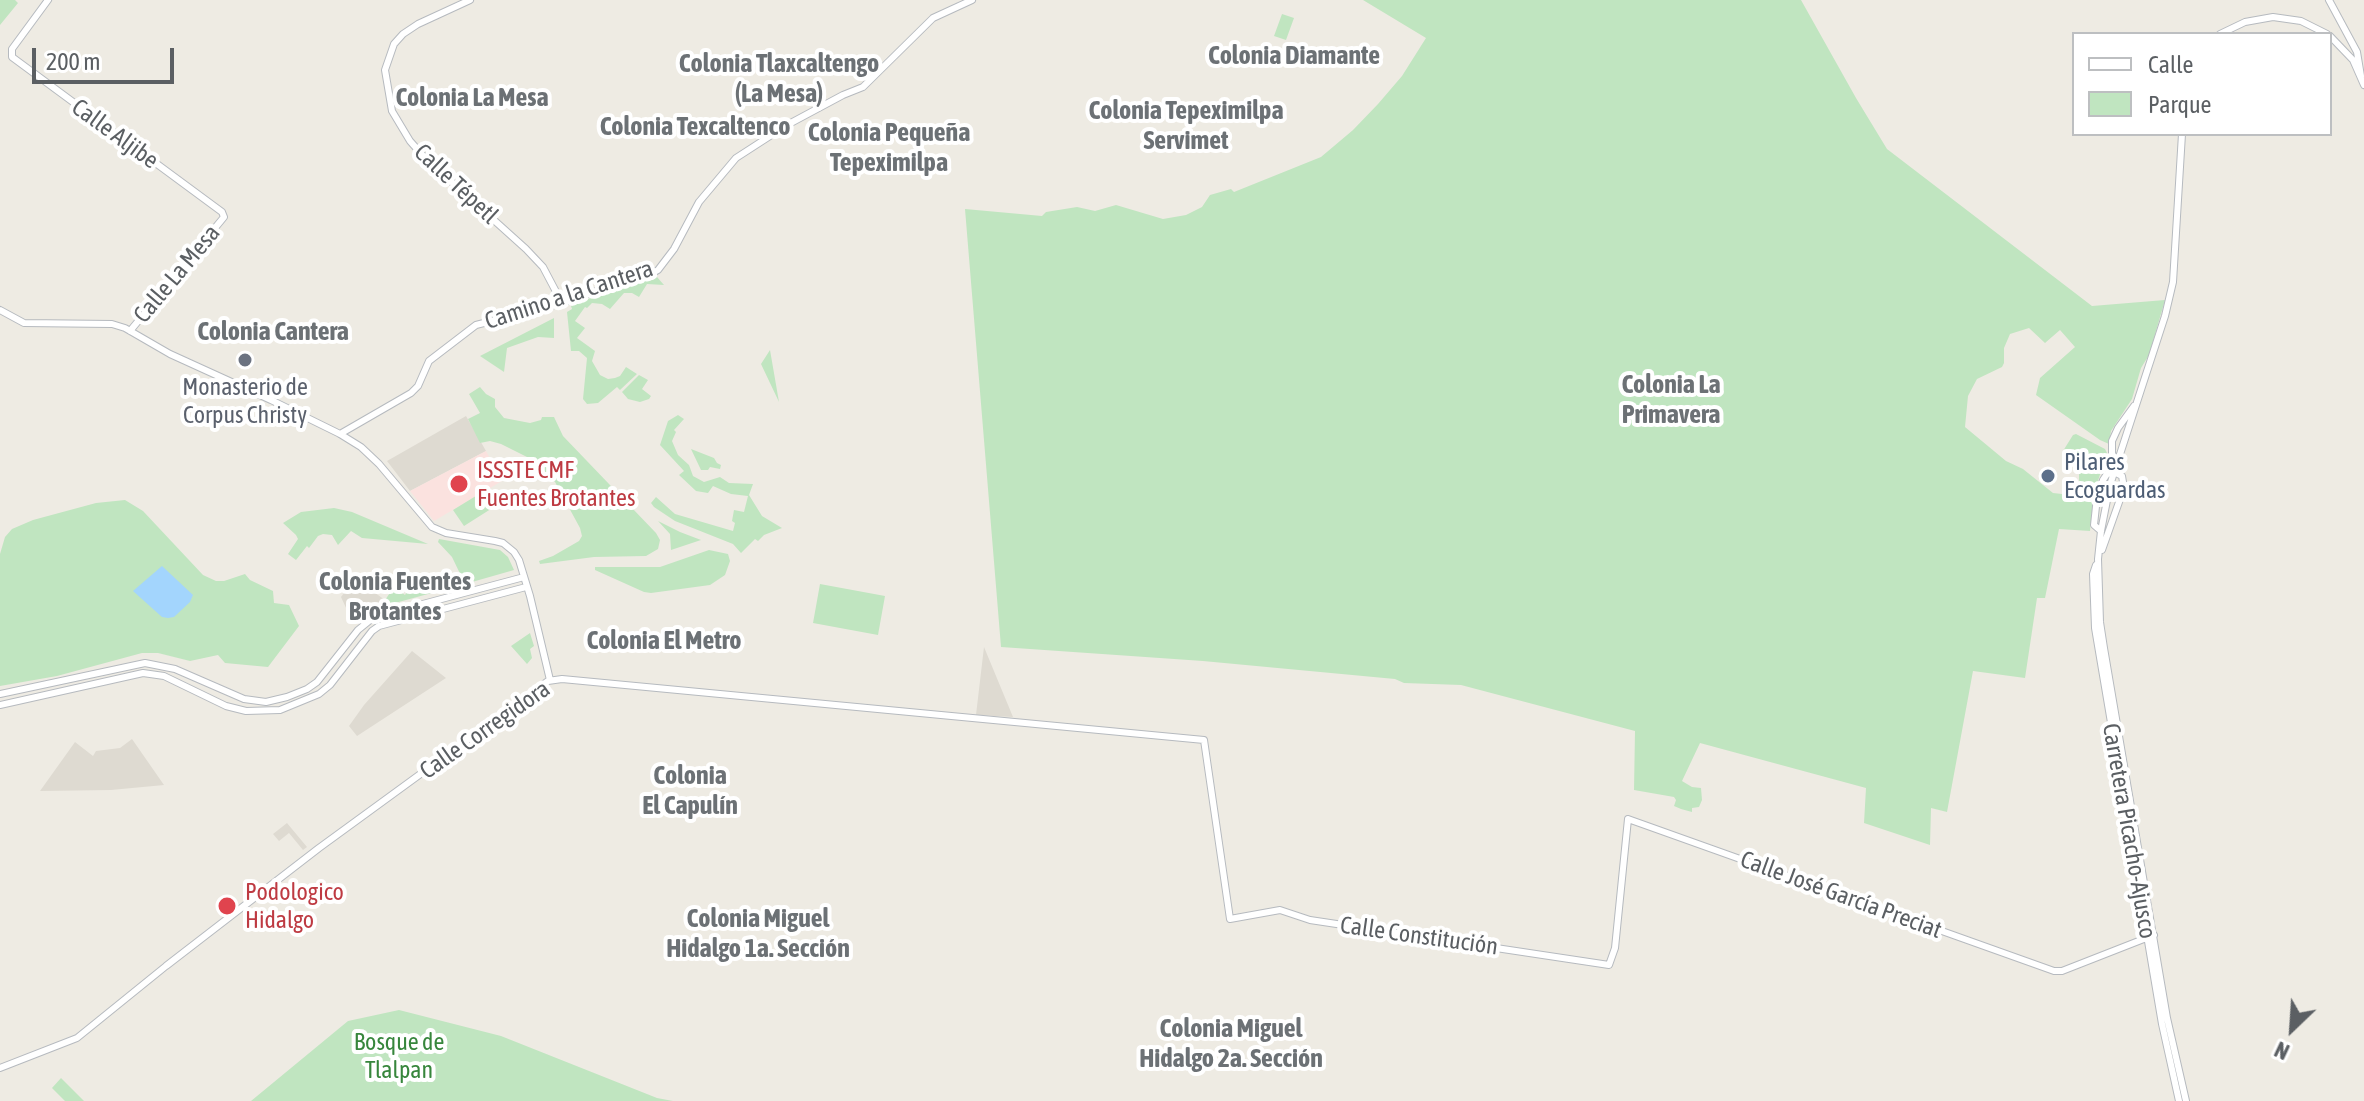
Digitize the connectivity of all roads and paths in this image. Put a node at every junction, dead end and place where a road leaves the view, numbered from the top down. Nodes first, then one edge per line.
1 (48, 0) edge
2 (470, 0) edge
3 (972, 0) edge
4 (2329, 0) edge
5 (2224, 32) edge
6 (2324, 32) edge
7 (2332, 38) edge
8 (2361, 76) junction
9 (2364, 85) edge
10 (2182, 136) edge
11 (224, 217) joint
12 (562, 303) junction
13 (0, 310) edge
14 (130, 331) junction
15 (340, 434) junction
16 (2114, 472) junction
17 (2098, 559) junction
18 (524, 577) junction
19 (526, 587) junction
20 (424, 603) junction
21 (426, 613) junction
22 (550, 680) junction
23 (0, 694) edge
24 (0, 705) edge
25 (1230, 919) joint
26 (2151, 935) junction
27 (1609, 965) joint
28 (0, 1068) edge
29 (2179, 1101) edge
30 (2186, 1101) edge

1 - 11 street, Calle Aljibe
2 - 12 street, Calle Tépetl
3 - 12 street, Camino a la Cantera
4 - 8 street
5 - 6 street
7 - 8 street
8 - 9 street
10 - 16 street
11 - 14 street, Calle La Mesa
12 - 15 street, Camino a la Cantera
13 - 14 street
14 - 15 street
15 - 18 street
16 - 17 street
16 - 17 street, Carretera Picacho-Ajusco
17 - 26 street, Carretera Picacho-Ajusco
18 - 19 street
18 - 20 street
19 - 21 street
19 - 22 street
20 - 21 street
20 - 23 street
21 - 24 street
22 - 25 street, Calle Corregidora
22 - 28 street, Calle Corregidora
25 - 27 street, Calle Constitución
26 - 27 street, Calle José García Preciat
26 - 29 street, Carretera Picacho-Ajusco
26 - 30 street, Carretera Picacho-Ajusco

